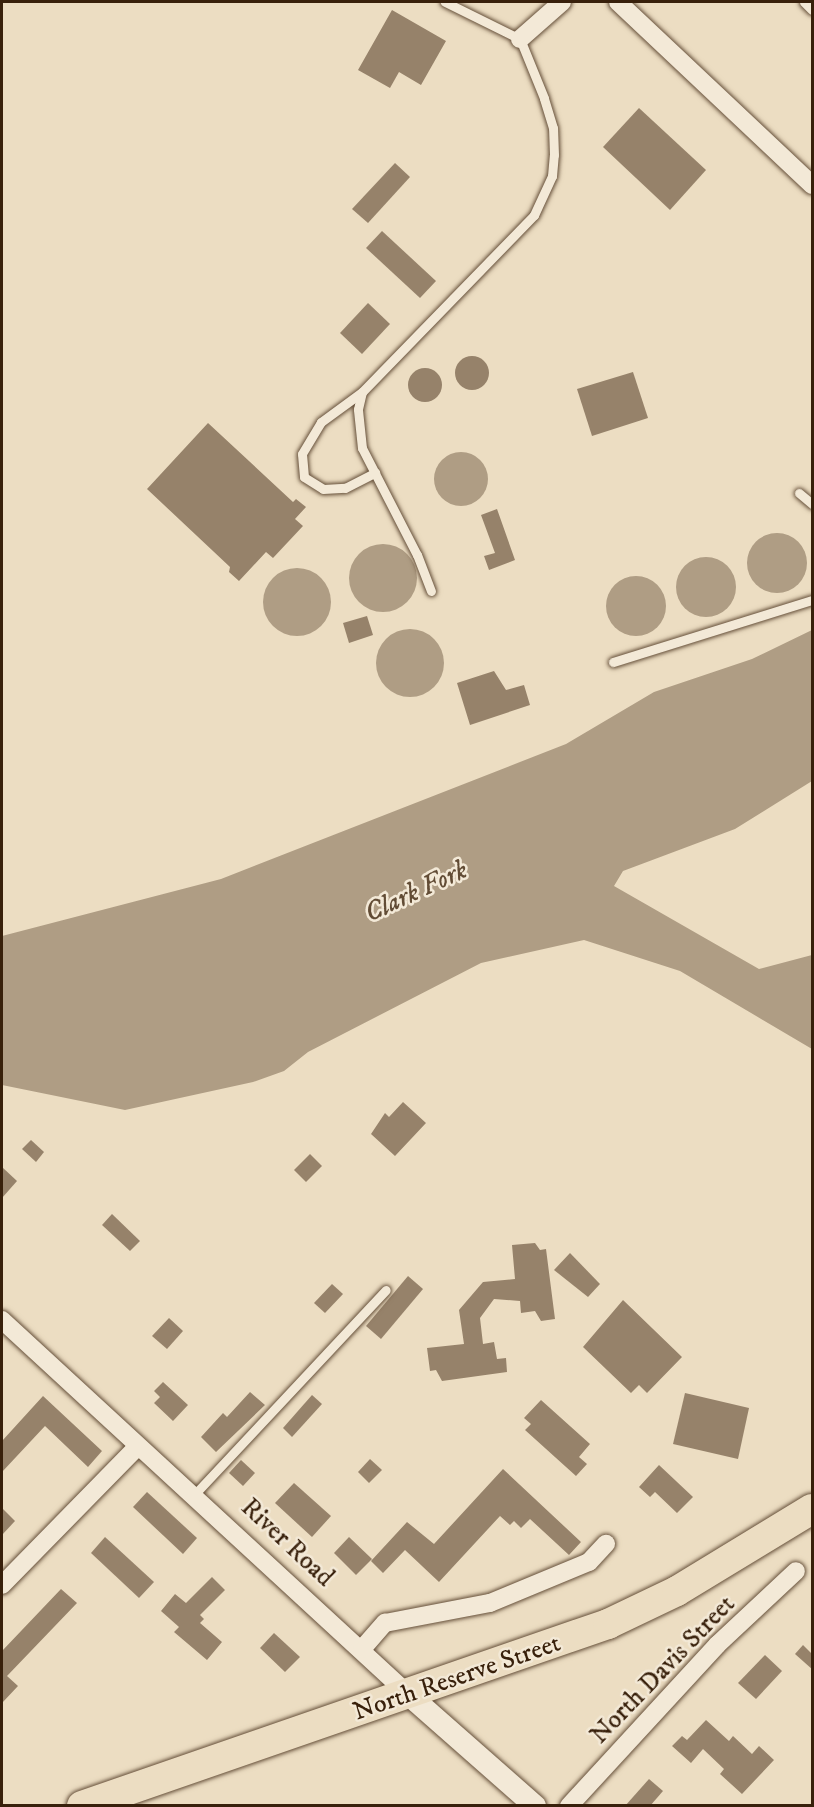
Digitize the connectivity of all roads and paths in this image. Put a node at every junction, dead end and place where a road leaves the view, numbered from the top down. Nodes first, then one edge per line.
1 (445, 2) edge
2 (562, 2) edge
3 (618, 2) edge
4 (804, 2) edge
5 (813, 10) edge
6 (520, 39) junction
7 (813, 185) edge
8 (362, 392) junction
9 (375, 473) junction
10 (800, 493) dead end
11 (813, 504) edge
12 (430, 591) dead end
13 (813, 600) edge
14 (613, 662) dead end
15 (386, 1290) dead end
16 (2, 1320) edge
17 (138, 1446) junction
18 (193, 1496) junction
19 (813, 1509) edge
20 (606, 1544) dead end
21 (796, 1571) dead end
22 (2, 1585) edge
23 (362, 1649) junction
24 (409, 1695) junction
25 (82, 1806) edge
26 (535, 1806) edge
27 (568, 1806) edge

1 - 6 lane
2 - 6 street
3 - 7 street
4 - 5 lane
6 - 8 lane
8 - 9 lane
8 - 9 lane
9 - 12 lane
10 - 11 lane
13 - 14 lane
15 - 18 lane
16 - 17 street, River Road
17 - 18 street, River Road
17 - 22 street
18 - 23 street, River Road
19 - 24 highway, North Reserve Street
20 - 23 street
21 - 27 street, North Davis Street
23 - 24 street, River Road
24 - 25 highway, North Reserve Street
24 - 26 street, River Road

